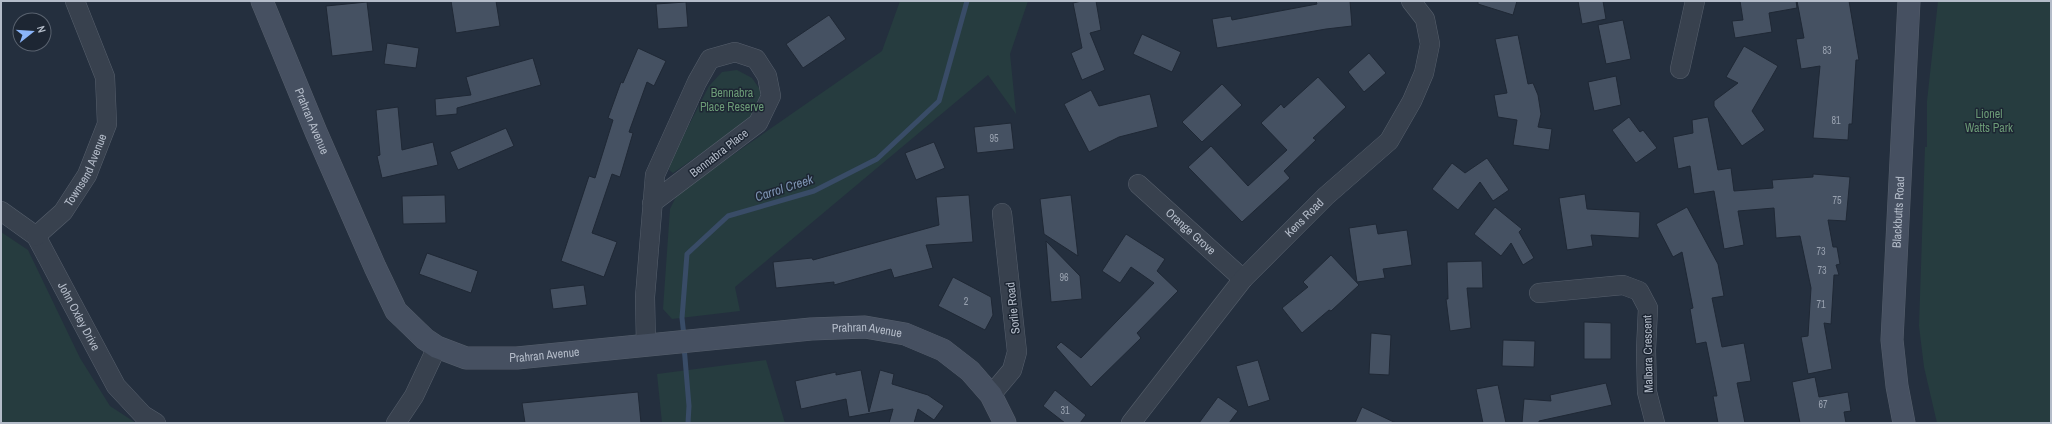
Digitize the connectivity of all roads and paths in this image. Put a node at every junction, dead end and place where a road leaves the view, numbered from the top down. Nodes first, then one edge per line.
1 (75, 1) edge
2 (262, 1) edge
3 (1411, 1) edge
4 (1694, 1) edge
5 (1909, 1) edge
6 (1680, 69) dead end
7 (1138, 184) dead end
8 (652, 203) junction
9 (1, 211) edge
10 (1002, 213) dead end
11 (36, 236) junction
12 (1243, 279) junction
13 (1539, 293) dead end
14 (646, 345) junction
15 (437, 347) junction
16 (991, 395) junction
17 (156, 423) edge
18 (396, 423) edge
19 (1005, 423) edge
20 (1131, 423) edge
21 (1655, 423) edge
22 (1904, 423) edge

1 - 11 street, Townsend Avenue
2 - 15 street, Prahran Avenue
3 - 12 street, Kens Road
4 - 6 street
5 - 22 street, Blackbutts Road
7 - 12 street, Orange Grove
8 - 8 street, Bennabra Place
8 - 14 street, Bennabra Place
9 - 11 street, John Oxley Drive
10 - 16 street, Sorlie Road
11 - 17 street, John Oxley Drive
12 - 20 street, Kens Road
13 - 21 street, Malbara Crescent
14 - 15 street, Prahran Avenue
14 - 16 street, Prahran Avenue
15 - 18 street
16 - 19 street, Prahran Avenue

